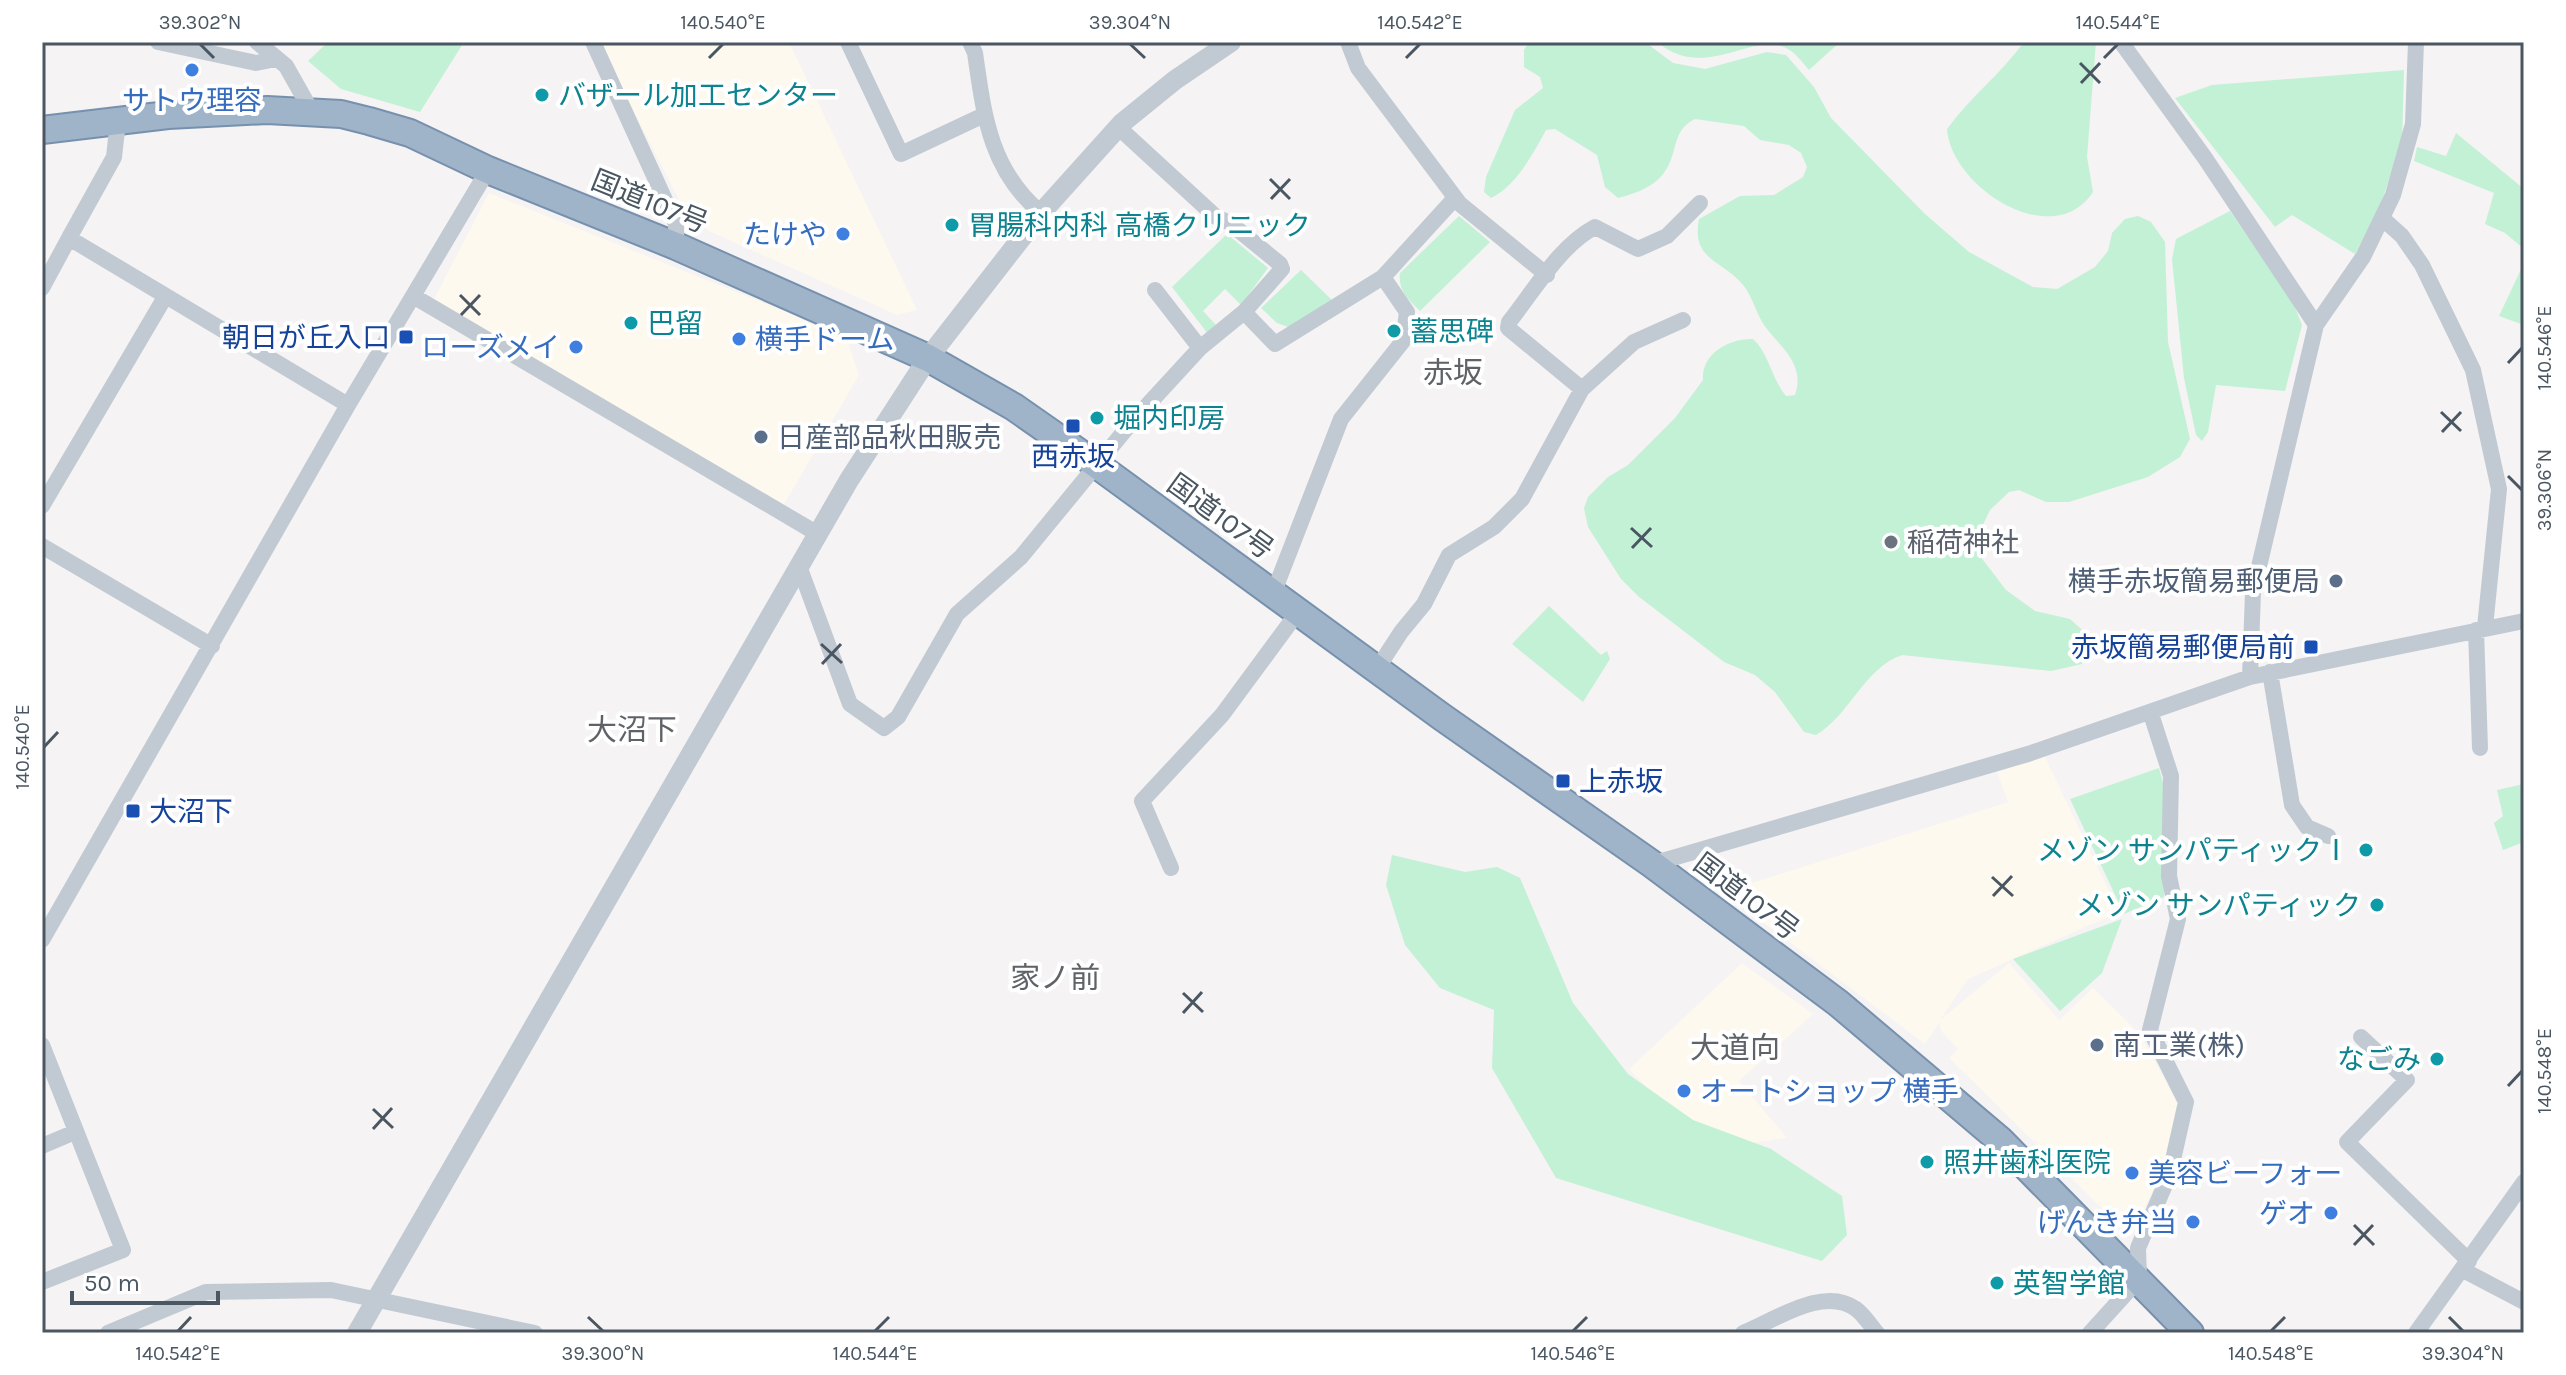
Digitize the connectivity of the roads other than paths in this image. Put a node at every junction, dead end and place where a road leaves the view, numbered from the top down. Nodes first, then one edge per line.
1 (158, 42) edge
2 (257, 42) edge
3 (593, 42) edge
4 (848, 42) edge
5 (970, 42) edge
6 (1231, 42) edge
7 (1348, 42) edge
8 (2121, 42) edge
9 (2416, 42) edge
10 (276, 59) junction
11 (312, 112) junction
12 (984, 115) junction
13 (118, 121) junction
14 (1118, 127) junction
15 (42, 130) edge
16 (488, 170) junction
17 (1455, 198) junction
18 (1700, 203) dead end
19 (1041, 213) junction
20 (2382, 218) junction
21 (69, 238) junction
22 (676, 246) junction
23 (1547, 275) junction
24 (1383, 277) junction
25 (42, 288) edge
26 (1155, 290) dead end
27 (413, 296) junction
28 (165, 297) junction
29 (1244, 312) junction
30 (1683, 320) dead end
31 (2316, 325) junction
32 (1200, 348) junction
33 (928, 358) junction
34 (1582, 389) junction
35 (348, 405) junction
36 (1097, 465) junction
37 (42, 506) edge
38 (818, 534) junction
39 (42, 546) edge
40 (799, 566) junction
41 (1273, 594) junction
42 (1298, 612) junction
43 (2524, 621) edge
44 (2480, 628) junction
45 (212, 646) junction
46 (1377, 669) junction
47 (2270, 672) junction
48 (2250, 677) junction
49 (2151, 714) junction
50 (2480, 748) dead end
51 (2328, 836) dead end
52 (1652, 864) junction
53 (1171, 868) dead end
54 (42, 940) edge
55 (2361, 1037) dead end
56 (42, 1045) edge
57 (75, 1132) junction
58 (42, 1146) edge
59 (2524, 1182) edge
60 (2466, 1266) junction
61 (2139, 1279) junction
62 (42, 1282) edge
63 (375, 1301) junction
64 (2524, 1302) edge
65 (1748, 1332) edge
66 (108, 1333) edge
67 (357, 1333) edge
68 (535, 1333) edge
69 (1877, 1333) edge
70 (2090, 1333) edge
71 (2190, 1333) edge
72 (2416, 1333) edge

1 - 10 street
2 - 10 street
3 - 22 street
4 - 12 street
5 - 12 street
6 - 14 street
7 - 17 street
8 - 31 street
9 - 20 street
10 - 11 street
11 - 13 highway, 国道107号
11 - 16 highway, 国道107号
12 - 19 street
13 - 15 highway, 国道107号
13 - 21 street
14 - 19 street
14 - 29 street
16 - 22 highway, 国道107号
16 - 27 street
17 - 23 street
17 - 24 street
18 - 23 street
19 - 33 street
20 - 31 street
20 - 44 street
21 - 25 street
21 - 28 street
22 - 33 highway, 国道107号
23 - 34 street
24 - 29 street
24 - 41 street
26 - 32 street
27 - 35 street
27 - 38 street
28 - 35 street
28 - 37 street
29 - 32 street
30 - 34 street
31 - 48 street
32 - 36 street
33 - 36 highway, 国道107号
33 - 38 street
34 - 46 street
35 - 45 street
36 - 40 street
36 - 41 highway, 国道107号
38 - 40 street
39 - 45 street
40 - 63 street
41 - 42 highway, 国道107号
42 - 46 highway, 国道107号
42 - 53 street
43 - 44 street
44 - 47 street
44 - 50 street
45 - 54 street
46 - 52 highway, 国道107号
47 - 48 street
47 - 51 street
48 - 49 street
49 - 52 street
49 - 61 street
52 - 61 highway, 国道107号
55 - 60 street
56 - 57 street
57 - 58 street
57 - 62 street
59 - 60 street
60 - 64 street
60 - 72 street
61 - 70 street
61 - 71 highway, 国道107号
63 - 66 street
63 - 67 street
63 - 68 street
65 - 69 street

